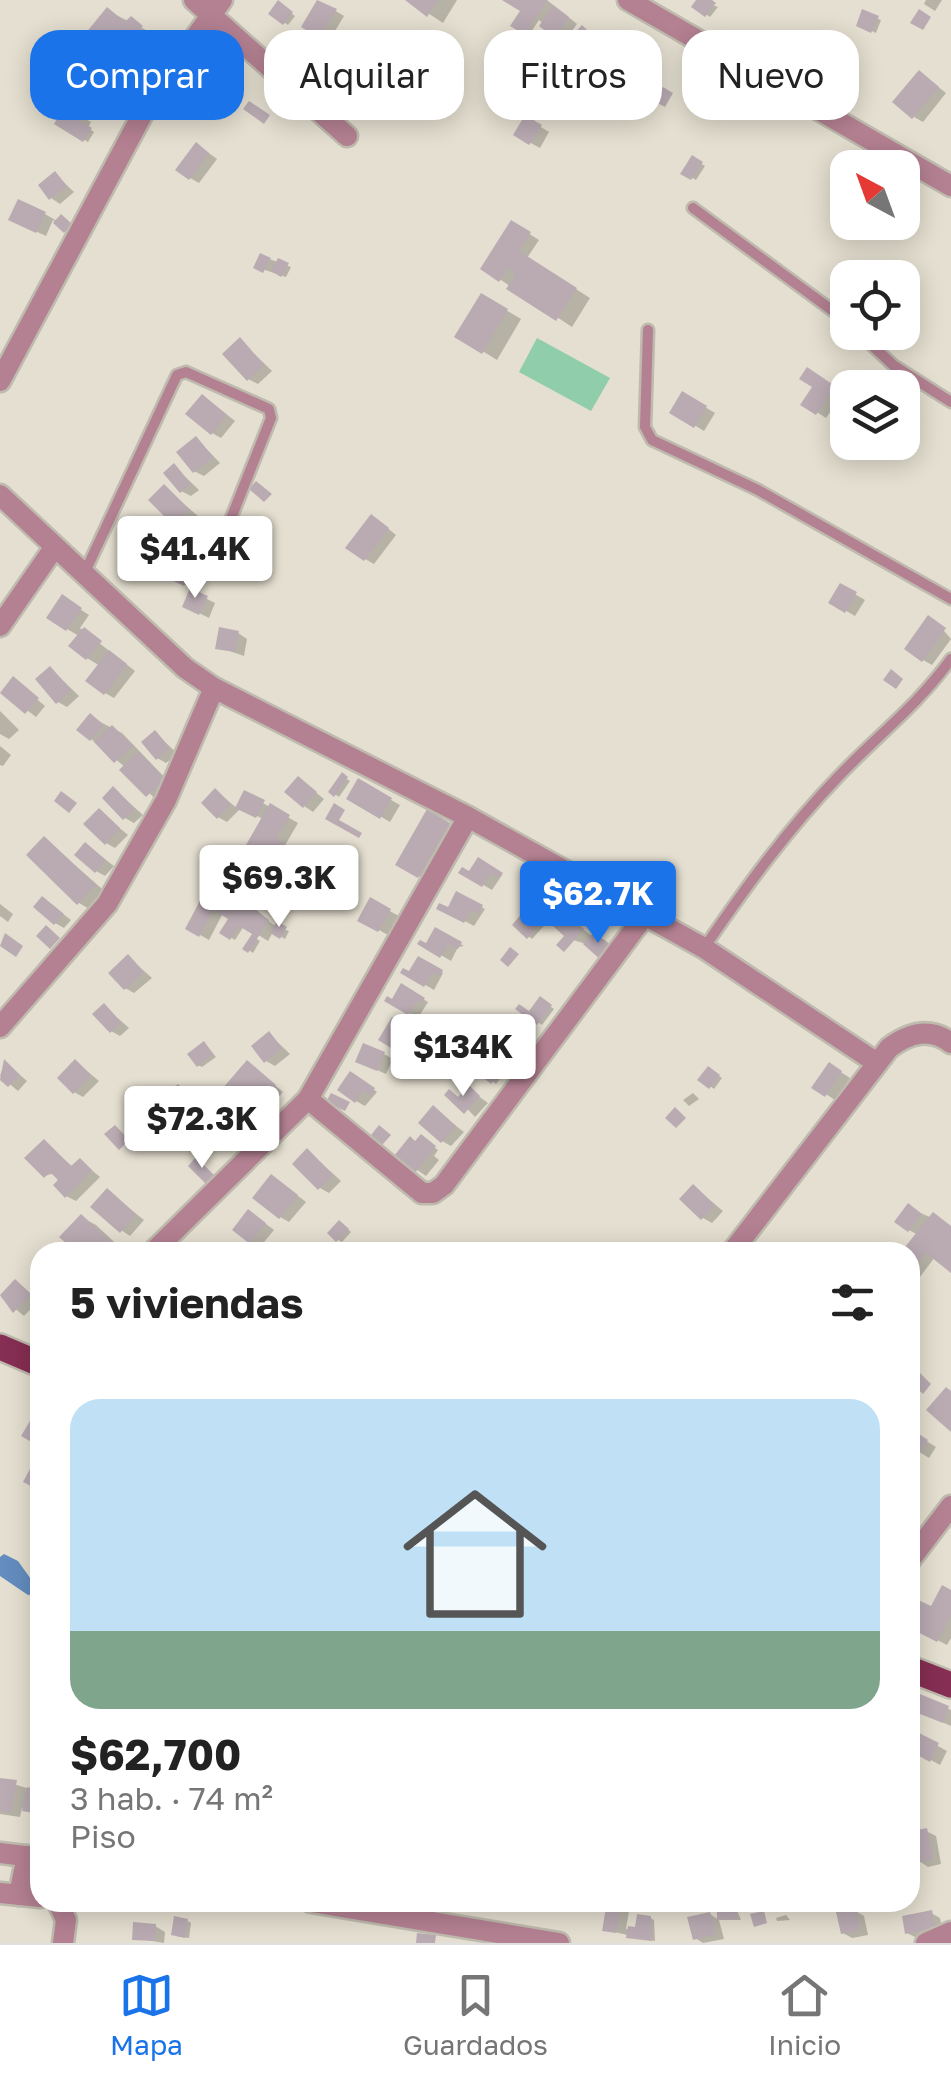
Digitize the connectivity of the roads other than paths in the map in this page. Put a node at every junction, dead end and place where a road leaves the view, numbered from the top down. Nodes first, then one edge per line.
1 (194, 0) edge
2 (628, 0) edge
3 (217, 7) edge
4 (347, 136) dead end
5 (951, 186) edge
6 (694, 208) dead end
7 (830, 309) edge
8 (648, 330) dead end
9 (877, 350) edge
10 (0, 381) edge
11 (951, 402) edge
12 (0, 495) edge
13 (220, 546) dead end
14 (54, 548) junction
15 (84, 573) junction
16 (951, 599) edge
17 (0, 626) edge
18 (951, 659) edge
19 (214, 688) junction
20 (468, 817) junction
21 (645, 914) junction
22 (704, 948) junction
23 (0, 1027) edge
24 (951, 1044) edge
25 (877, 1063) junction
26 (308, 1099) junction
27 (163, 1242) edge
28 (740, 1242) edge
29 (0, 1347) edge
30 (30, 1360) edge
31 (951, 1506) edge
32 (920, 1547) edge
33 (920, 1673) edge
34 (951, 1684) edge
35 (0, 1853) edge
36 (30, 1857) edge
37 (30, 1868) edge
38 (20, 1895) edge
39 (62, 1912) edge
40 (371, 1912) edge
41 (951, 1932) edge
42 (63, 1943) edge
43 (559, 1943) edge
44 (926, 1943) edge

1 - 3 street
2 - 5 street
3 - 4 street
3 - 10 street
6 - 7 lane
8 - 16 lane
9 - 11 lane
12 - 14 street
13 - 15 lane
14 - 15 street
14 - 17 street
15 - 19 street
18 - 22 lane
19 - 20 street
19 - 23 street
20 - 21 street
20 - 26 street
21 - 22 street
21 - 26 street
22 - 25 street
24 - 25 street
25 - 28 street
26 - 27 street
29 - 30 main road
31 - 32 street
33 - 34 main road
35 - 36 street
37 - 38 street
39 - 42 street
40 - 43 street
41 - 44 street

